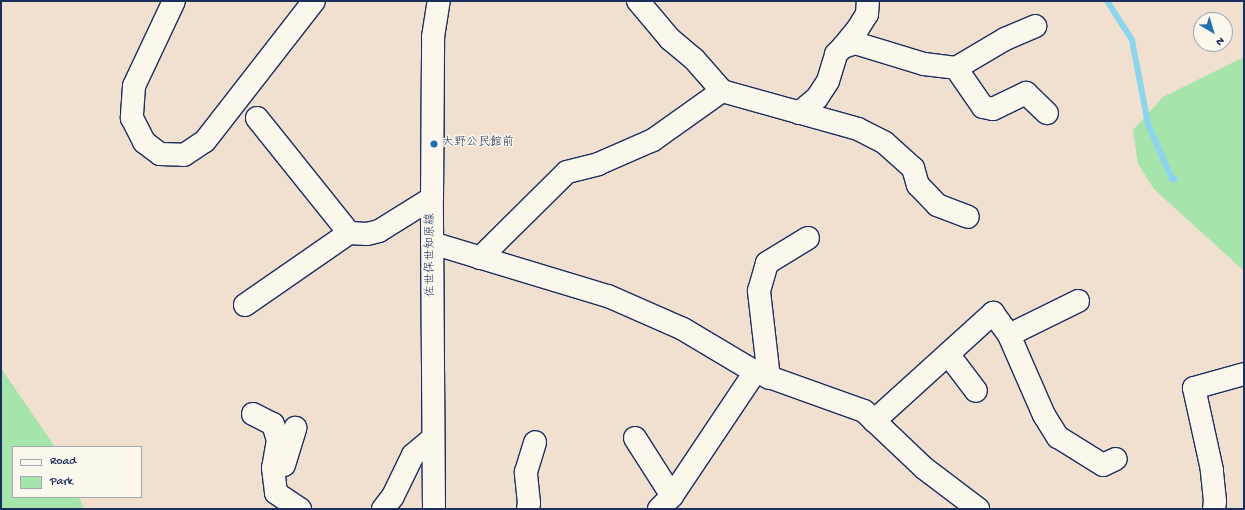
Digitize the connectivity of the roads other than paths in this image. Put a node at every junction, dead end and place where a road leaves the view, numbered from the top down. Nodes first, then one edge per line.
1 (174, 1) edge
2 (314, 1) edge
3 (439, 1) edge
4 (638, 1) edge
5 (868, 1) edge
6 (1035, 26) dead end
7 (843, 47) junction
8 (956, 68) junction
9 (722, 91) junction
10 (799, 113) junction
11 (1048, 113) dead end
12 (257, 118) dead end
13 (432, 198) junction
14 (968, 217) dead end
15 (349, 233) junction
16 (808, 238) dead end
17 (432, 243) junction
18 (480, 258) junction
19 (1078, 301) dead end
20 (245, 306) dead end
21 (1009, 335) junction
22 (948, 354) junction
23 (1244, 374) edge
24 (762, 375) junction
25 (976, 391) dead end
26 (253, 414) dead end
27 (874, 421) junction
28 (295, 428) dead end
29 (433, 438) junction
30 (635, 438) dead end
31 (535, 442) dead end
32 (1116, 459) dead end
33 (276, 493) junction
34 (665, 503) edge
35 (300, 509) edge
36 (383, 509) edge
37 (434, 509) edge
38 (528, 509) edge
39 (978, 509) edge
40 (1214, 509) edge

1 - 2 street
3 - 13 street, 佐世保世知原線
4 - 9 street
5 - 7 street
6 - 8 street
7 - 8 street
7 - 10 street
8 - 11 street
9 - 10 street
9 - 18 street
10 - 14 street
12 - 15 street
13 - 15 street
13 - 17 street, 佐世保世知原線
15 - 20 street
16 - 24 street
17 - 18 street
17 - 29 street, 佐世保世知原線
18 - 24 street
19 - 21 street
21 - 22 street
21 - 32 street
22 - 25 street
22 - 27 street
23 - 40 street
24 - 27 street
24 - 34 street
26 - 33 street
27 - 39 street
28 - 33 street
29 - 36 street
29 - 37 street, 佐世保世知原線
30 - 34 street
31 - 38 street
33 - 35 street

